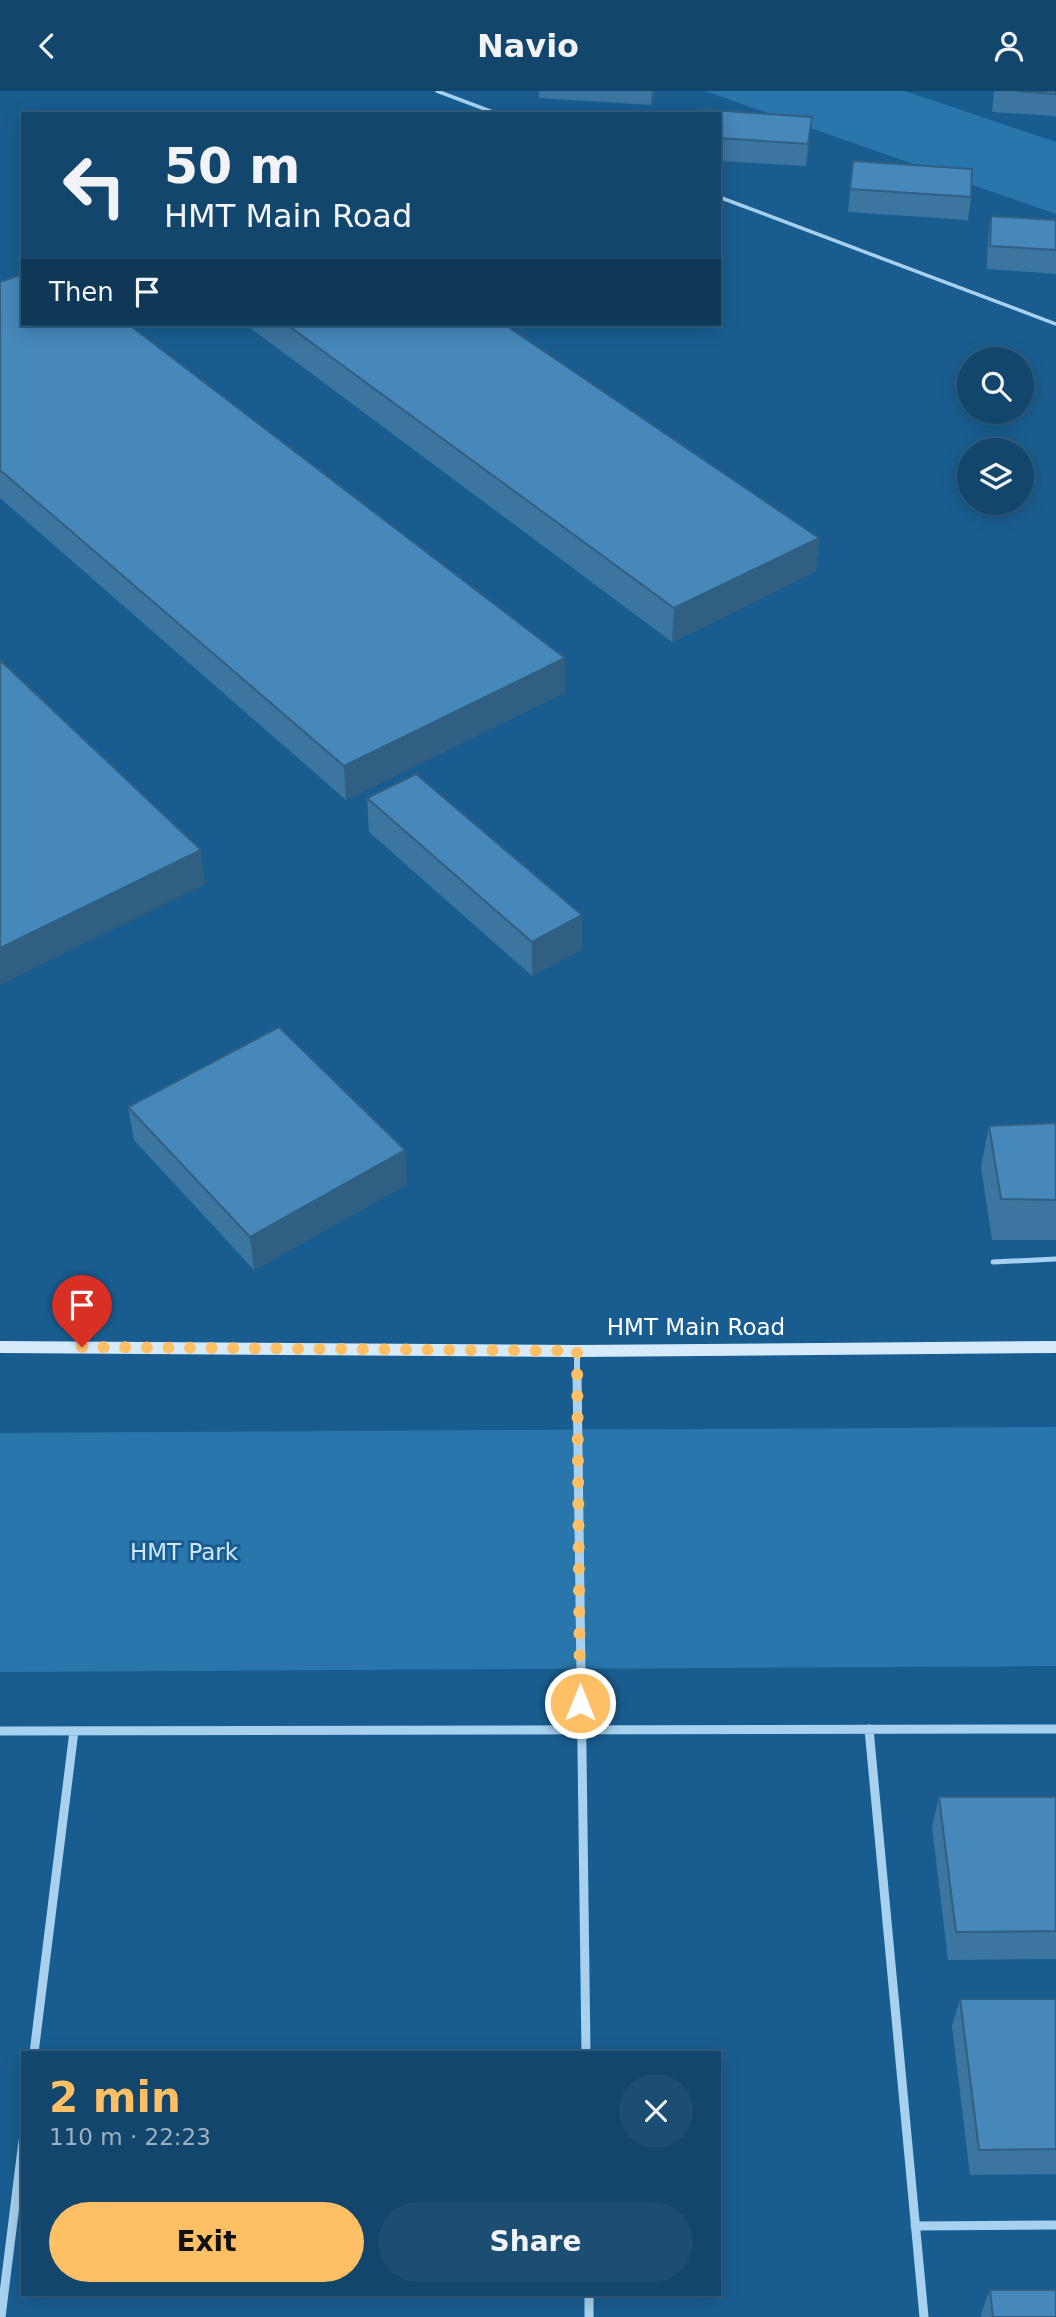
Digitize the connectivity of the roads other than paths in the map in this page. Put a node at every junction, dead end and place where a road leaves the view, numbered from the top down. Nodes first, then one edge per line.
1 (437, 91) edge
2 (493, 112) edge
3 (721, 198) edge
4 (1056, 324) edge
5 (1056, 1259) edge
6 (993, 1262) dead end
7 (0, 1347) edge
8 (1056, 1347) edge
9 (577, 1351) junction
10 (869, 1729) junction
11 (1056, 1729) edge
12 (581, 1730) junction
13 (0, 1731) edge
14 (74, 1731) junction
15 (34, 2051) edge
16 (586, 2051) edge
17 (21, 2157) edge
18 (1056, 2225) edge
19 (915, 2226) junction
20 (589, 2296) edge
21 (1, 2317) edge
22 (589, 2317) edge
23 (924, 2317) edge

1 - 2 lane
3 - 4 lane
5 - 6 lane
7 - 9 street, HMT Main Road
8 - 9 street, HMT Main Road
9 - 12 street
10 - 11 street
10 - 12 street
10 - 19 street
12 - 14 street
12 - 16 street
13 - 14 street
14 - 15 street
17 - 21 street
18 - 19 street
19 - 23 street
20 - 22 street

